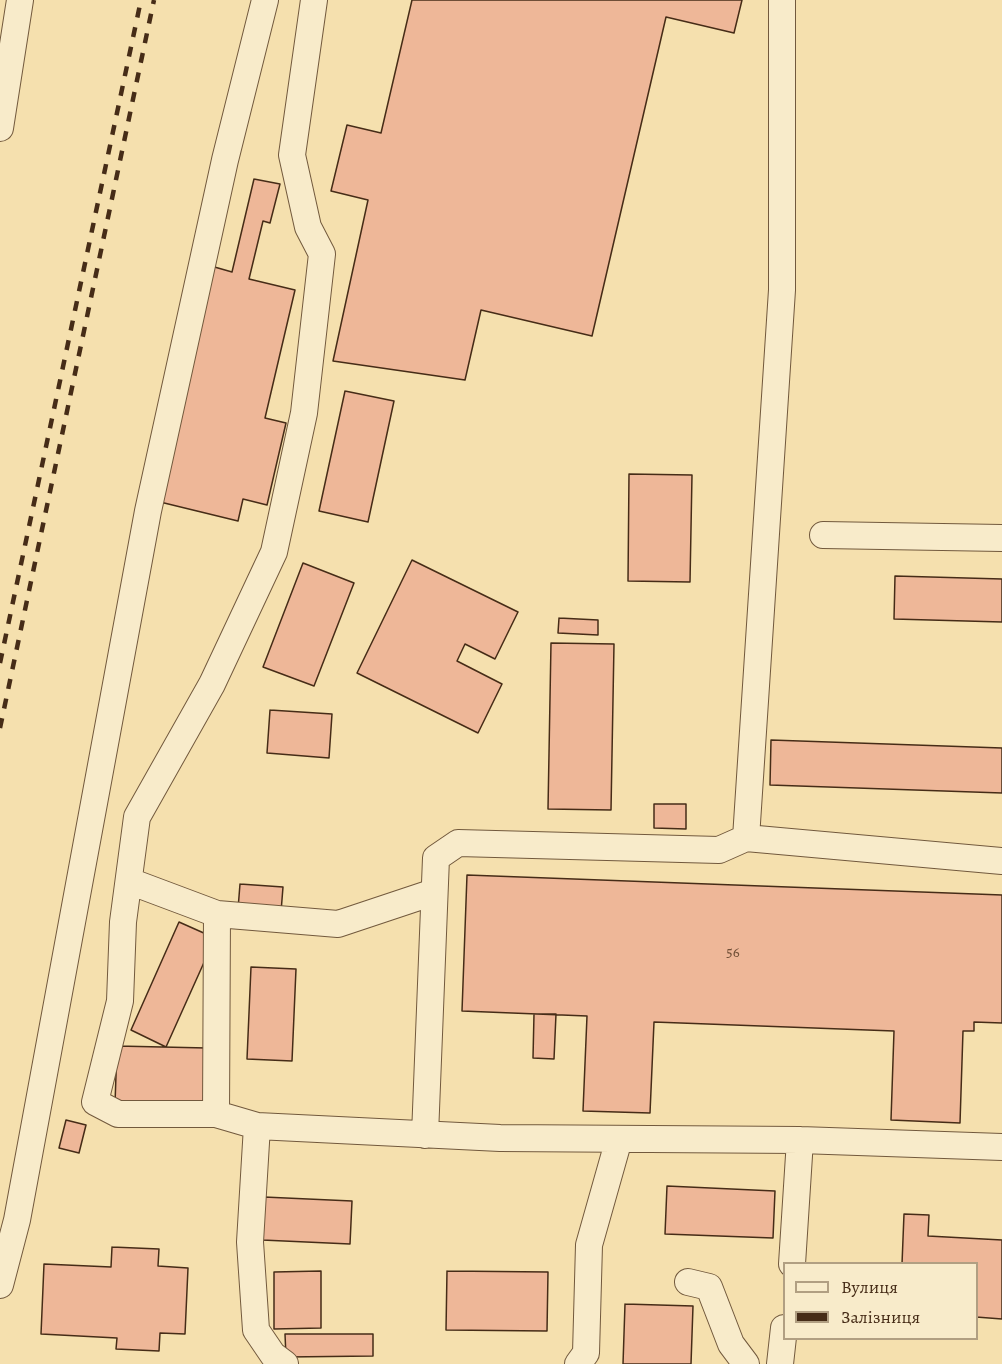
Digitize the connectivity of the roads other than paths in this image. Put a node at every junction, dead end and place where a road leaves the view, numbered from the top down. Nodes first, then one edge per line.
1 (20, 0) edge
2 (265, 0) edge
3 (314, 0) edge
4 (782, 0) edge
5 (3, 88) edge
6 (0, 128) edge
7 (823, 535) dead end
8 (1002, 538) edge
9 (746, 838) junction
10 (1002, 861) edge
11 (129, 881) junction
12 (434, 892) junction
13 (218, 914) junction
14 (216, 1114) junction
15 (257, 1126) junction
16 (425, 1135) junction
17 (619, 1139) junction
18 (800, 1140) junction
19 (1002, 1147) edge
20 (792, 1262) edge
21 (688, 1282) dead end
22 (0, 1285) edge
23 (783, 1337) edge
24 (285, 1364) edge
25 (578, 1364) edge
26 (746, 1364) edge
27 (780, 1364) edge

1 - 5 lane
2 - 22 lane
3 - 11 lane
4 - 9 lane
5 - 6 lane
7 - 8 lane
9 - 10 lane
9 - 12 lane
11 - 13 lane
11 - 14 lane
12 - 13 lane
12 - 16 lane
13 - 14 lane
14 - 15 lane
15 - 16 lane
15 - 24 lane
16 - 17 lane
17 - 18 lane
17 - 25 lane
18 - 19 lane
18 - 20 lane
21 - 26 lane
23 - 27 lane

